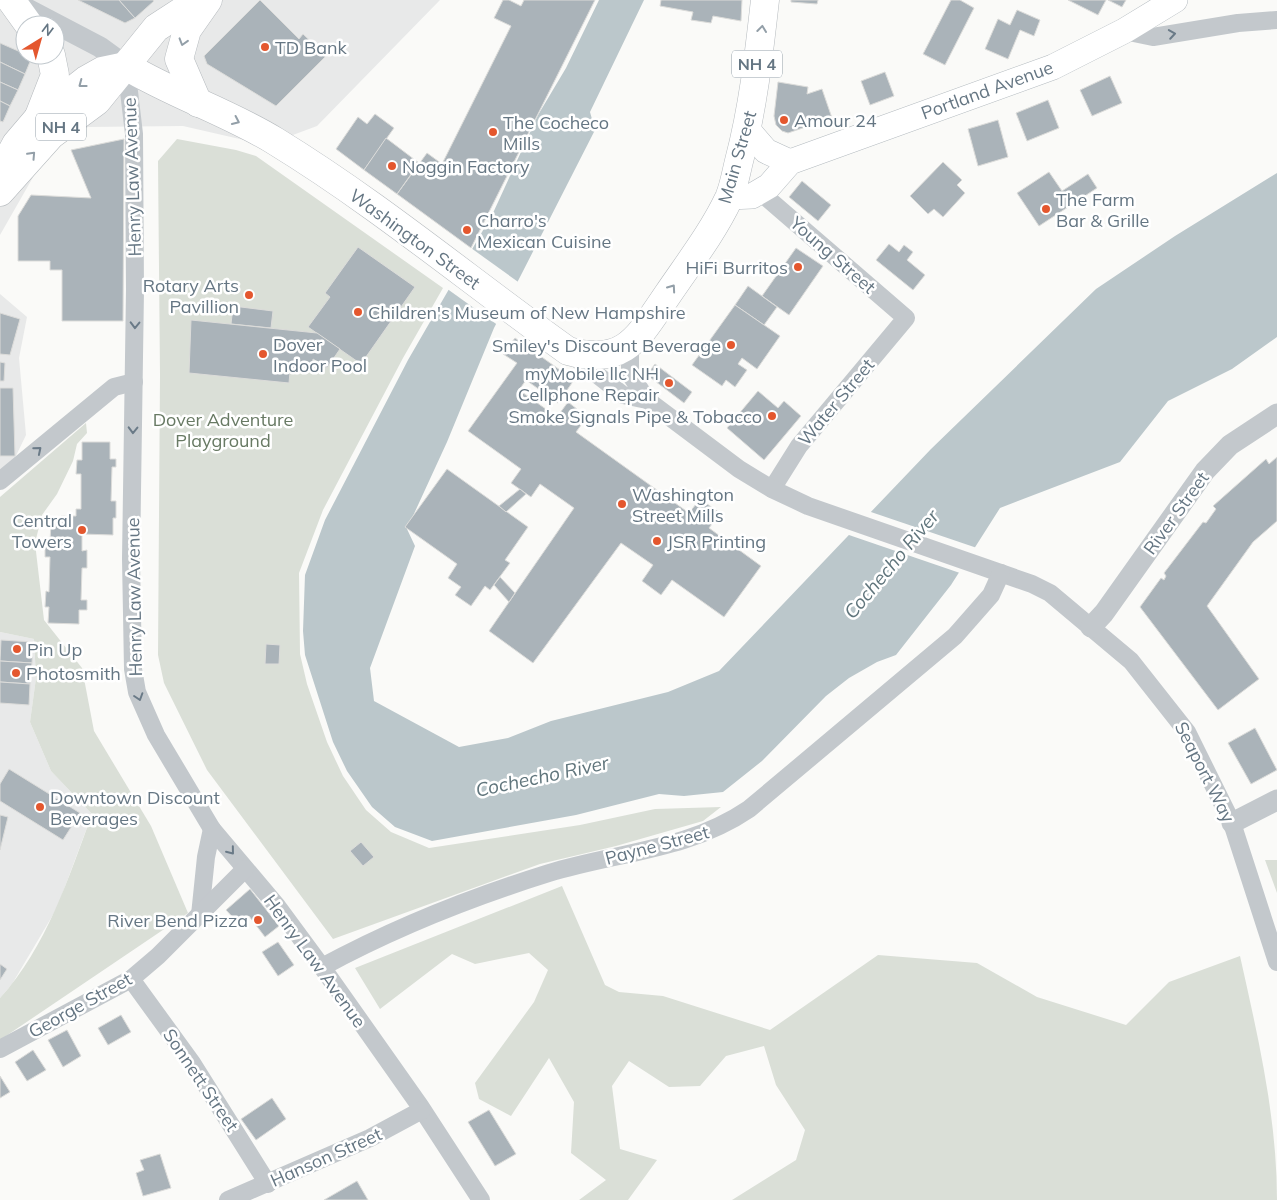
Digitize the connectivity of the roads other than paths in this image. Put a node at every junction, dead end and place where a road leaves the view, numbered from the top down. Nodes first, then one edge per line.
1 (11, 0) edge
2 (199, 0) edge
3 (208, 0) edge
4 (765, 0) edge
5 (1175, 0) edge
6 (22, 15) edge
7 (1277, 20) edge
8 (1124, 32) junction
9 (53, 65) edge
10 (126, 66) junction
11 (198, 103) junction
12 (39, 118) junction
13 (747, 129) junction
14 (790, 162) junction
15 (0, 174) edge
16 (0, 192) edge
17 (760, 192) junction
18 (729, 197) junction
19 (906, 318) joint
20 (630, 346) junction
21 (568, 351) junction
22 (134, 382) junction
23 (646, 400) junction
24 (1277, 414) edge
25 (0, 480) edge
26 (772, 489) junction
27 (1001, 573) junction
28 (1091, 627) junction
29 (1277, 800) edge
30 (1232, 823) junction
31 (212, 829) junction
32 (246, 869) junction
33 (200, 915) junction
34 (1277, 962) edge
35 (322, 967) junction
36 (131, 979) junction
37 (0, 1048) edge
38 (422, 1110) junction
39 (268, 1184) junction
40 (228, 1200) edge
41 (481, 1200) edge

1 - 6 main road
1 - 10 street, Washington Street
2 - 10 main road, NH 4
3 -> 11 main road
13 -> 4 main road, Main Street / NH 4
5 - 8 main road, Portland Avenue
8 -> 7 street
8 - 14 main road, Portland Avenue
9 - 12 main road
10 - 11 main road, Washington Street
10 -> 12 main road, NH 4
16 -> 10 main road, NH 4
10 -> 22 street, Henry Law Avenue
11 -> 21 main road, Washington Street
12 - 15 main road, NH 4
13 - 14 main road
13 - 18 main road, Main Street / NH 4
14 - 17 main road, Portland Avenue
17 - 18 main road
17 - 19 street, Young Street
20 -> 18 main road, Main Street / NH 4
19 - 26 street, Water Street
20 - 21 main road
20 - 23 street
21 - 23 street, Washington Street
25 -> 22 street
22 -> 31 street, Henry Law Avenue
23 - 26 street, Washington Street
24 - 28 street, River Street
26 - 27 street, Washington Street
27 - 28 street, Seaport Way
27 - 35 street, Payne Street
28 - 30 street, Seaport Way
29 - 30 street
30 - 34 street, Seaport Way
31 -> 32 street, Henry Law Avenue
31 - 33 street
32 - 33 street, George Street
32 - 35 street, Henry Law Avenue
33 - 36 street, George Street
35 - 38 street, Henry Law Avenue
36 - 37 street, George Street
36 - 39 street, Sonnett Street
38 - 39 street, Hanson Street
38 - 41 street, Henry Law Avenue
39 - 40 street, Hanson Street

